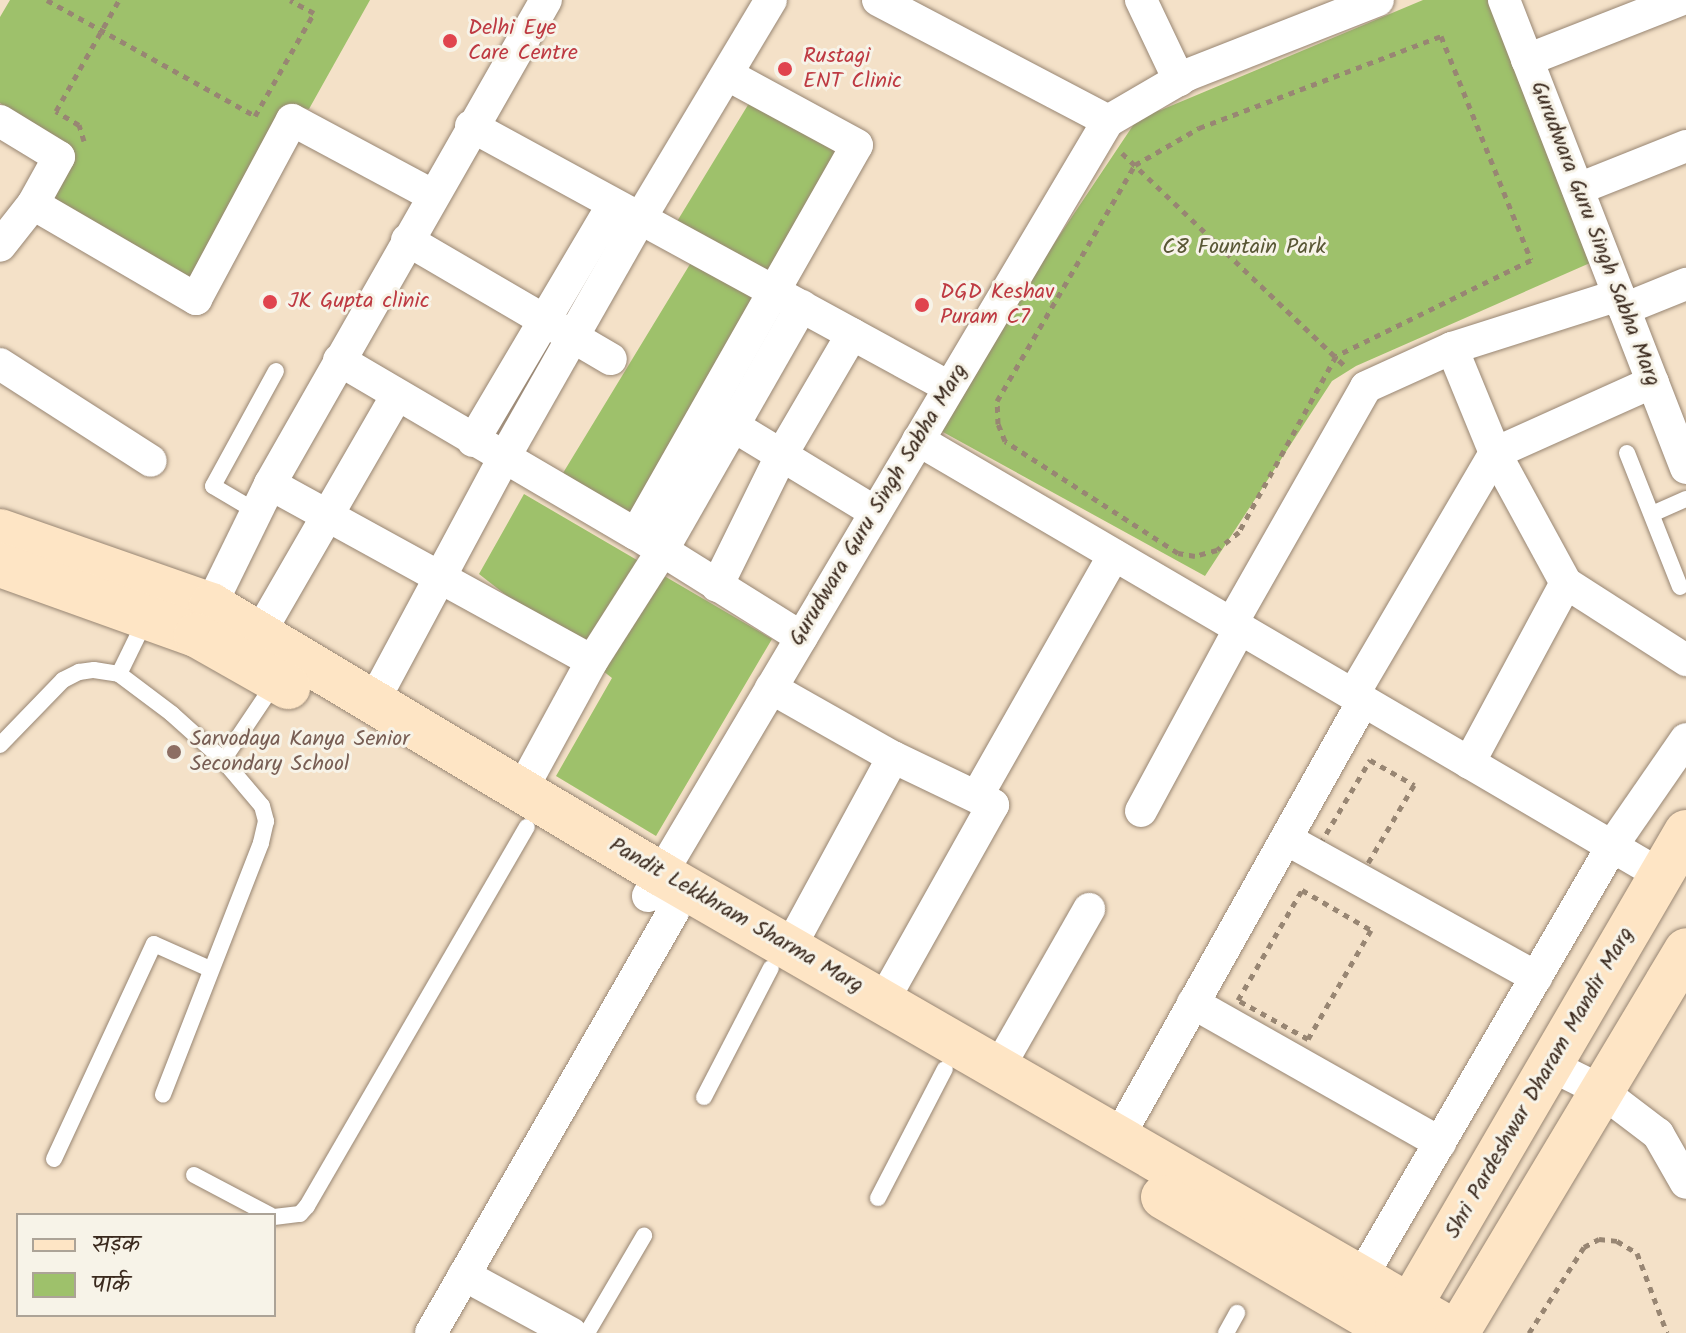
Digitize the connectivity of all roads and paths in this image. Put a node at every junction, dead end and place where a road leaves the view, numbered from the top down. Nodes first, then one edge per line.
1 (47, 0) edge
2 (119, 0) edge
3 (290, 0) edge
4 (546, 0) edge
5 (771, 0) edge
6 (878, 0) edge
7 (1141, 0) edge
8 (1504, 0) edge
9 (1680, 0) edge
10 (1369, 2) edge
11 (101, 31) junction
12 (1527, 60) junction
13 (728, 75) junction
14 (1179, 80) junction
15 (0, 121) edge
16 (1108, 121) junction
17 (471, 126) junction
18 (84, 143) dead end
19 (1686, 146) edge
20 (1135, 165) junction
21 (1578, 189) junction
22 (432, 195) junction
23 (33, 204) junction
24 (627, 210) junction
25 (407, 240) junction
26 (0, 246) edge
27 (1686, 284) edge
28 (772, 291) junction
29 (1621, 302) junction
30 (802, 306) junction
31 (545, 321) junction
32 (852, 334) junction
33 (575, 337) junction
34 (1452, 348) junction
35 (1336, 356) junction
36 (611, 359) dead end
37 (339, 360) junction
38 (0, 364) edge
39 (276, 371) dead end
40 (1653, 382) junction
41 (949, 387) junction
42 (397, 395) junction
43 (706, 411) junction
44 (736, 426) junction
45 (918, 440) junction
46 (473, 441) junction
47 (1495, 453) junction
48 (1627, 453) dead end
49 (782, 454) junction
50 (504, 458) junction
51 (151, 461) dead end
52 (1685, 462) edge
53 (264, 498) junction
54 (1686, 499) edge
55 (875, 512) junction
56 (1652, 514) junction
57 (329, 517) junction
58 (0, 531) edge
59 (649, 542) junction
60 (1114, 555) junction
61 (0, 565) edge
62 (439, 577) junction
63 (1566, 583) junction
64 (717, 586) junction
65 (1680, 587) dead end
66 (147, 618) junction
67 (203, 620) junction
68 (1236, 626) junction
69 (259, 634) junction
70 (801, 637) junction
71 (1686, 660) edge
72 (592, 661) junction
73 (119, 674) junction
74 (276, 679) junction
75 (771, 688) junction
76 (1358, 698) junction
77 (372, 704) junction
78 (1686, 739) edge
79 (0, 745) edge
80 (893, 757) junction
81 (223, 760) junction
82 (1469, 763) junction
83 (977, 796) junction
84 (1344, 804) joint
85 (524, 809) junction
86 (1141, 811) dead end
87 (1686, 832) edge
88 (1286, 839) junction
89 (1612, 846) junction
90 (1661, 875) junction
91 (661, 894) junction
92 (1089, 909) dead end
93 (1282, 923) joint
94 (1686, 950) edge
95 (780, 958) junction
96 (210, 969) junction
97 (1536, 977) junction
98 (883, 1001) junction
99 (1193, 1003) junction
100 (1552, 1066) junction
101 (999, 1067) junction
102 (945, 1069) junction
103 (1600, 1090) junction
104 (163, 1095) dead end
105 (704, 1097) dead end
106 (1119, 1136) junction
107 (1440, 1143) junction
108 (54, 1159) dead end
109 (194, 1175) dead end
110 (1686, 1183) edge
111 (878, 1198) dead end
112 (266, 1213) edge
113 (276, 1216) edge
114 (644, 1236) dead end
115 (464, 1275) junction
116 (1362, 1276) junction
117 (1237, 1313) dead end
118 (1398, 1326) edge
119 (431, 1333) edge
120 (571, 1333) edge
121 (587, 1333) edge
122 (1226, 1333) edge
123 (1457, 1333) edge
124 (1529, 1333) edge
125 (1667, 1333) edge

1 - 11 path
2 - 11 path
3 - 11 path
4 - 17 street
5 - 13 street
6 - 16 street
7 - 14 street
8 - 12 street, Gurudwara Guru Singh Sabha Marg
9 - 12 street
10 - 14 street, Gurudwara Guru Singh Sabha Marg
11 - 18 path
12 - 21 street, Gurudwara Guru Singh Sabha Marg
13 - 24 street
13 - 28 street
14 - 16 street, Gurudwara Guru Singh Sabha Marg
15 - 23 street
16 - 41 street, Gurudwara Guru Singh Sabha Marg
17 - 22 street
17 - 24 street
19 - 21 street
20 - 35 path
20 - 35 path
20 - 35 path
21 - 29 street, Gurudwara Guru Singh Sabha Marg
22 - 23 street
22 - 25 street
23 - 26 street
24 - 28 street
24 - 31 street
24 - 33 street
25 - 31 street
25 - 37 street
27 - 29 street
28 - 30 street
28 - 43 street
29 - 34 street
29 - 40 street, Gurudwara Guru Singh Sabha Marg
30 - 32 street
30 - 44 street
31 - 33 street
31 - 46 street
32 - 41 street
32 - 49 street
33 - 36 street
33 - 50 street
34 - 47 street
34 - 68 street
37 - 42 street
37 - 53 street
38 - 51 street
39 - 53 lane
40 - 47 street
40 - 52 street, Gurudwara Guru Singh Sabha Marg
41 - 45 street, Gurudwara Guru Singh Sabha Marg
42 - 46 street
42 - 57 street
43 - 44 street
43 - 59 street
44 - 49 street
44 - 59 street
45 - 55 street, Gurudwara Guru Singh Sabha Marg
45 - 60 street
46 - 50 street
47 - 63 street
47 - 76 street
48 - 56 lane
49 - 55 street
49 - 64 street
50 - 59 street
50 - 62 street
53 - 57 street
53 - 67 street
54 - 56 lane
55 - 70 street, Gurudwara Guru Singh Sabha Marg
56 - 65 lane
57 - 62 street
57 - 69 street
58 - 67 main road, Pandit Lekkhram Sharma Marg
59 - 64 street
59 - 72 street
60 - 68 street
60 - 83 street
61 - 66 main road, Pandit Lekkhram Sharma Marg
62 - 72 street
62 - 77 street
63 - 71 street
63 - 82 street
64 - 70 street
66 - 67 main road, Pandit Lekkhram Sharma Marg
66 - 73 lane
67 - 69 main road, Pandit Lekkhram Sharma Marg
67 - 74 main road, Pandit Lekkhram Sharma Marg
68 - 76 street
68 - 86 street
69 - 77 main road, Pandit Lekkhram Sharma Marg
70 - 75 street, Gurudwara Guru Singh Sabha Marg
72 - 85 street
73 - 79 lane
73 - 81 lane
74 - 81 lane
74 - 85 main road, Pandit Lekkhram Sharma Marg
75 - 80 street
75 - 91 street, Gurudwara Guru Singh Sabha Marg
76 - 82 street
76 - 88 street
77 - 85 main road, Pandit Lekkhram Sharma Marg
78 - 89 street
80 - 83 street
80 - 95 street
81 - 96 lane
82 - 89 street
83 - 98 street
84 - 84 path
85 - 91 main road, Pandit Lekkhram Sharma Marg
85 - 113 lane
87 - 90 main road, Shri Pardeshwar Dharam Mandir Marg
88 - 97 street
88 - 99 street
89 - 90 street
89 - 97 street
90 - 100 main road, Shri Pardeshwar Dharam Mandir Marg
91 - 95 main road, Pandit Lekkhram Sharma Marg
91 - 115 street, Gurudwara Guru Singh Sabha Marg
92 - 101 street
93 - 93 path
94 - 103 main road
95 - 98 main road, Pandit Lekkhram Sharma Marg
95 - 102 main road, Pandit Lekkhram Sharma Marg
95 - 105 lane
96 - 104 lane
96 - 108 lane
97 - 107 street
98 - 101 main road, Pandit Lekkhram Sharma Marg
99 - 106 street
99 - 107 street
100 - 103 street
100 - 118 main road, Shri Pardeshwar Dharam Mandir Marg
101 - 106 main road, Pandit Lekkhram Sharma Marg
102 - 111 lane
102 - 118 main road, Pandit Lekkhram Sharma Marg
103 - 110 street
103 - 123 main road
106 - 116 main road, Pandit Lekkhram Sharma Marg
107 - 116 street
109 - 112 lane
114 - 121 lane
115 - 119 street, Gurudwara Guru Singh Sabha Marg
115 - 120 street
116 - 118 main road, Pandit Lekkhram Sharma Marg
117 - 122 lane
118 - 123 main road, Pandit Lekkhram Sharma Marg
124 - 125 path

